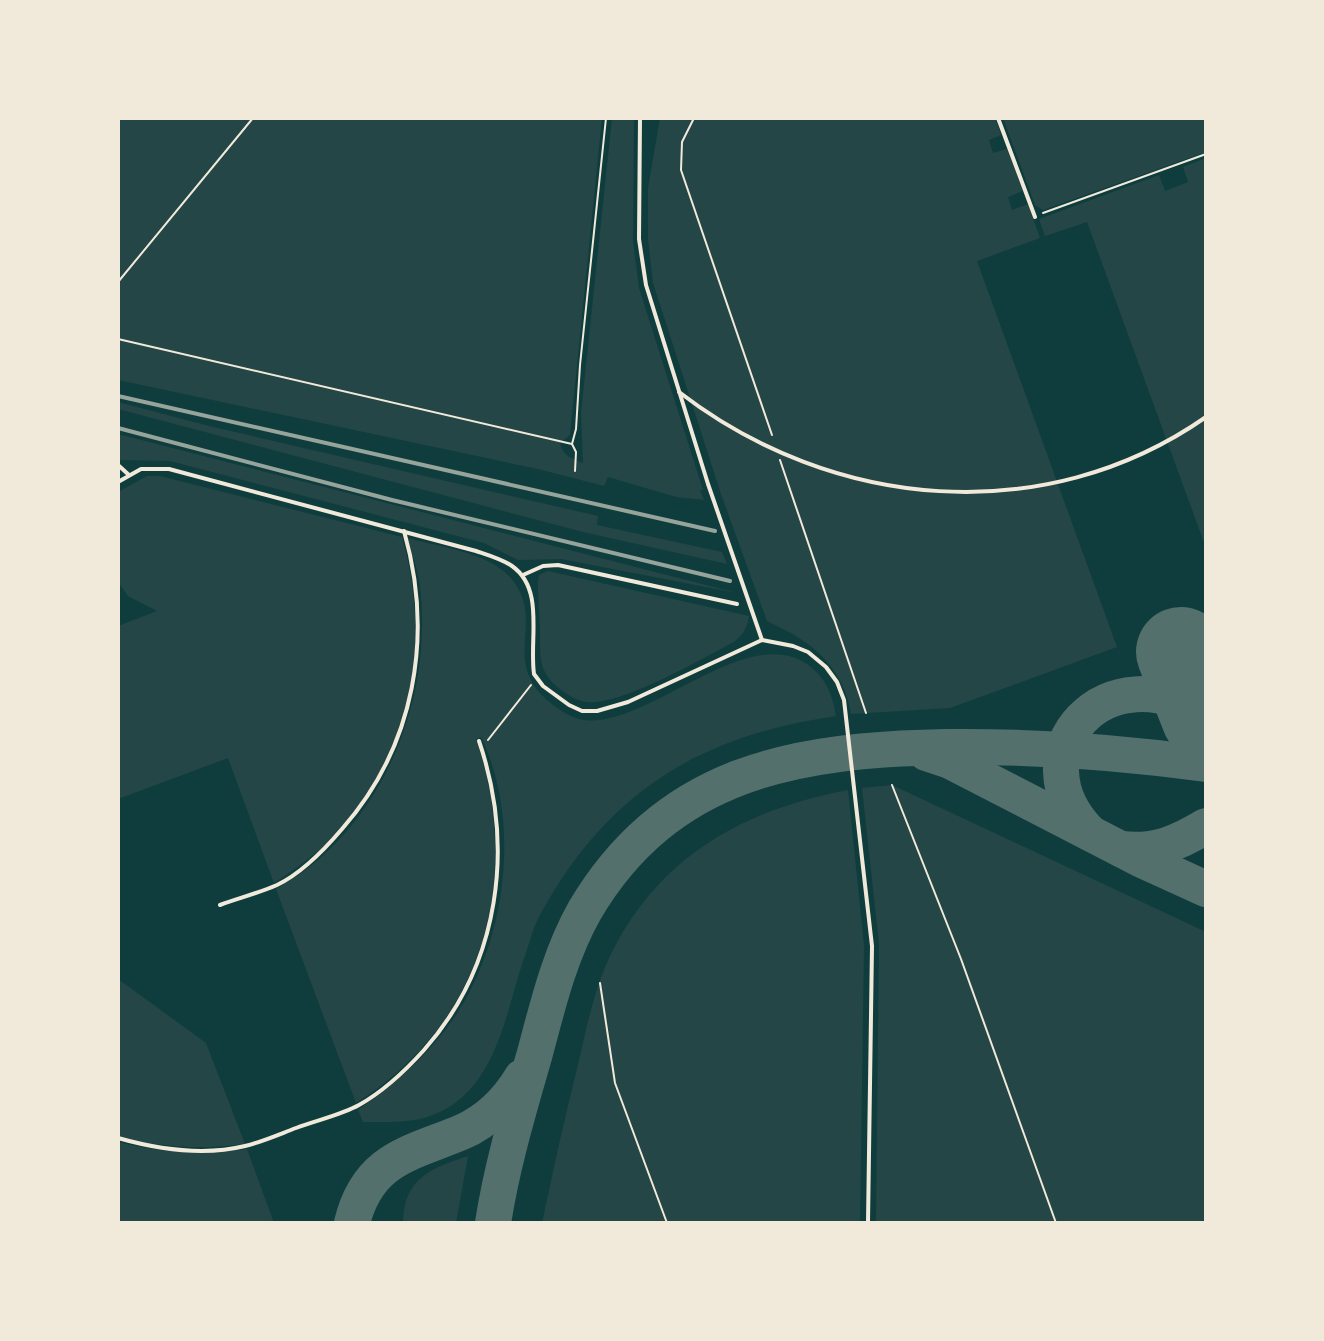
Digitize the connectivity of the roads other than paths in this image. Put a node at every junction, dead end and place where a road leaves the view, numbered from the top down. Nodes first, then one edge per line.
1 (640, 118) edge
2 (998, 118) edge
3 (1035, 217) road end
4 (679, 392) junction
5 (1206, 417) edge
6 (118, 465) edge
7 (129, 475) junction
8 (118, 482) edge
9 (404, 531) junction
10 (523, 575) junction
11 (737, 604) dead end
12 (762, 640) junction
13 (479, 741) dead end
14 (220, 905) dead end
15 (118, 1138) edge
16 (868, 1223) edge

1 - 4 lane
2 - 3 lane
4 - 5 lane
4 - 12 lane
6 - 7 lane
7 - 8 lane
7 - 9 lane
9 - 10 lane
9 - 14 lane
10 - 11 lane
10 - 12 lane
12 - 16 lane
13 - 15 lane

